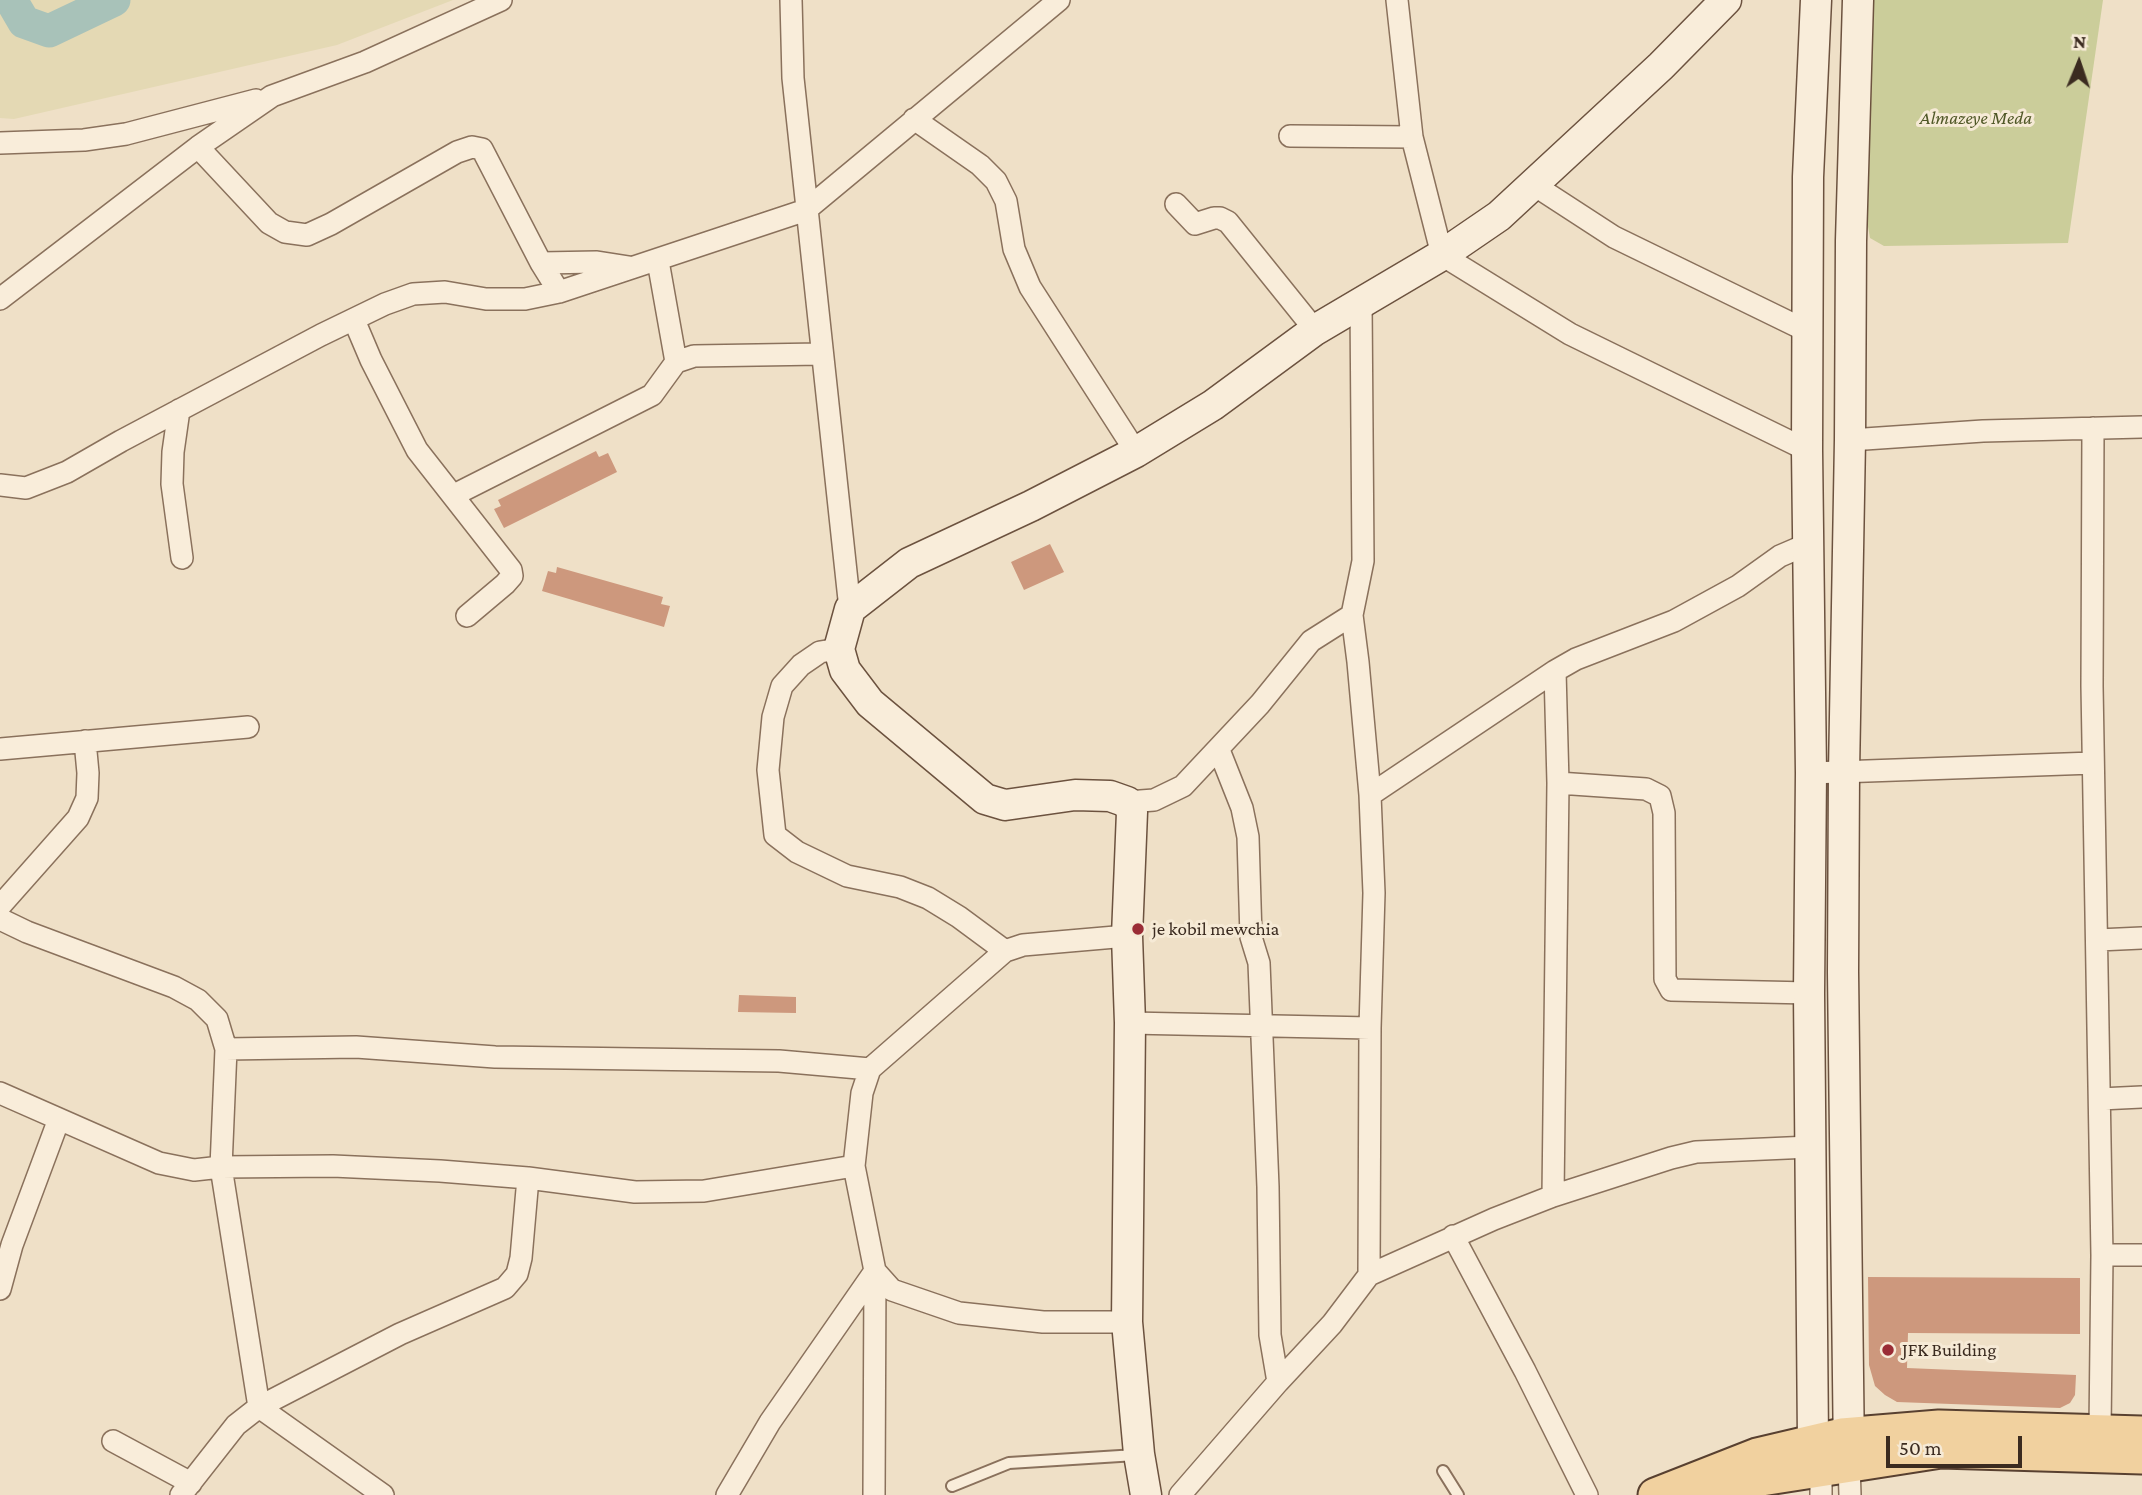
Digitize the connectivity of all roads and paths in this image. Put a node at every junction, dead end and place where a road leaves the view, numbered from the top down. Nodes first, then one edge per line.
1 (501, 0) edge
2 (791, 0) edge
3 (1059, 0) edge
4 (1397, 0) edge
5 (1726, 0) edge
6 (1816, 0) edge
7 (1858, 0) edge
8 (272, 96) junction
9 (914, 119) junction
10 (1290, 136) dead end
11 (1412, 137) junction
12 (0, 142) edge
13 (198, 147) junction
14 (1534, 185) junction
15 (1176, 204) dead end
16 (806, 210) junction
17 (1442, 254) junction
18 (658, 261) junction
19 (541, 263) junction
20 (632, 267) junction
21 (559, 292) junction
22 (0, 299) edge
23 (1361, 302) junction
24 (354, 320) junction
25 (1315, 330) junction
26 (1809, 332) junction
27 (821, 355) junction
28 (676, 362) junction
29 (179, 410) junction
30 (2142, 427) edge
31 (2093, 428) junction
32 (1850, 440) junction
33 (1807, 450) junction
34 (1136, 452) junction
35 (0, 485) edge
36 (454, 495) junction
37 (1808, 544) junction
38 (182, 558) dead end
39 (850, 609) junction
40 (1352, 615) junction
41 (467, 616) dead end
42 (839, 649) junction
43 (1555, 671) junction
44 (248, 727) dead end
45 (85, 741) junction
46 (0, 749) edge
47 (1219, 750) junction
48 (2093, 763) junction
49 (1844, 772) junction
50 (1811, 773) junction
51 (1558, 783) junction
52 (1370, 795) junction
53 (1126, 802) junction
54 (0, 906) edge
55 (0, 919) edge
56 (1127, 936) junction
57 (2142, 938) edge
58 (2098, 940) junction
59 (1004, 951) junction
60 (1810, 993) junction
61 (1130, 1023) junction
62 (1261, 1027) junction
63 (1370, 1028) junction
64 (226, 1049) junction
65 (870, 1069) junction
66 (0, 1093) edge
67 (2142, 1097) edge
68 (2101, 1099) junction
69 (59, 1119) junction
70 (1810, 1147) junction
71 (854, 1166) junction
72 (221, 1167) junction
73 (528, 1178) junction
74 (1553, 1196) junction
75 (1453, 1236) junction
76 (2102, 1255) junction
77 (2142, 1255) edge
78 (875, 1271) junction
79 (1369, 1275) junction
80 (0, 1289) edge
81 (1127, 1322) junction
82 (1278, 1382) junction
83 (259, 1407) junction
84 (2100, 1430) junction
85 (2142, 1433) edge
86 (113, 1441) dead end
87 (1139, 1454) junction
88 (2142, 1457) edge
89 (1834, 1467) edge
90 (1443, 1471) dead end
91 (951, 1486) dead end
92 (186, 1489) edge
93 (383, 1495) edge
94 (726, 1495) edge
95 (874, 1495) edge
96 (1146, 1495) edge
97 (1180, 1495) edge
98 (1458, 1495) edge
99 (1587, 1495) edge
100 (1655, 1495) edge
101 (1717, 1495) edge

1 - 8 street
2 - 16 street
3 - 9 street
4 - 11 street
5 - 14 street
6 - 26 street
7 - 32 street
8 - 12 street
8 - 13 street
9 - 16 street
9 - 34 street
10 - 11 street
11 - 17 street
13 - 19 street
13 - 22 street
14 - 17 street
14 - 26 street
15 - 25 street
16 - 18 street
16 - 27 street
17 - 23 street
17 - 33 street
18 - 20 street
18 - 28 street
19 - 20 street
19 - 21 street
20 - 21 street
21 - 24 street
23 - 25 street
23 - 40 street
24 - 29 street
24 - 36 street
25 - 34 street
26 - 33 street
27 - 28 street
27 - 39 street
28 - 36 street
29 - 35 street
29 - 38 street
30 - 31 street
31 - 32 street
31 - 48 street
32 - 49 street
33 - 37 street
34 - 39 street
36 - 41 street
37 - 43 street
37 - 50 street
39 - 42 street
40 - 47 street
40 - 52 street
42 - 53 street
42 - 59 street
43 - 51 street
43 - 52 street
44 - 45 street
45 - 46 street
45 - 54 street
47 - 53 street
47 - 62 street
48 - 49 street
48 - 58 street
49 - 50 street
49 - 89 street
50 - 60 street
51 - 60 street
51 - 74 street
52 - 63 street
53 - 56 street
55 - 64 street
56 - 59 street
56 - 61 street
57 - 58 street
58 - 68 street
59 - 65 street
60 - 70 street
61 - 62 street
61 - 81 street
62 - 63 street
62 - 82 street
63 - 79 street
64 - 65 street
64 - 72 street
65 - 71 street
66 - 69 street
67 - 68 street
68 - 76 street
69 - 72 street
69 - 80 street
70 - 74 street
70 - 89 street
71 - 73 street
71 - 78 street
72 - 73 street
72 - 83 street
73 - 83 street
74 - 75 street
75 - 79 street
75 - 99 street
76 - 77 street
76 - 84 street
78 - 81 street
78 - 94 street
78 - 95 street
79 - 82 street
81 - 87 street
82 - 97 street
83 - 92 street
83 - 93 street
84 - 85 main road
84 - 89 main road
86 - 92 street
87 - 91 lane
87 - 96 street
88 - 89 main road
89 - 100 main road
89 - 101 main road
90 - 98 lane

